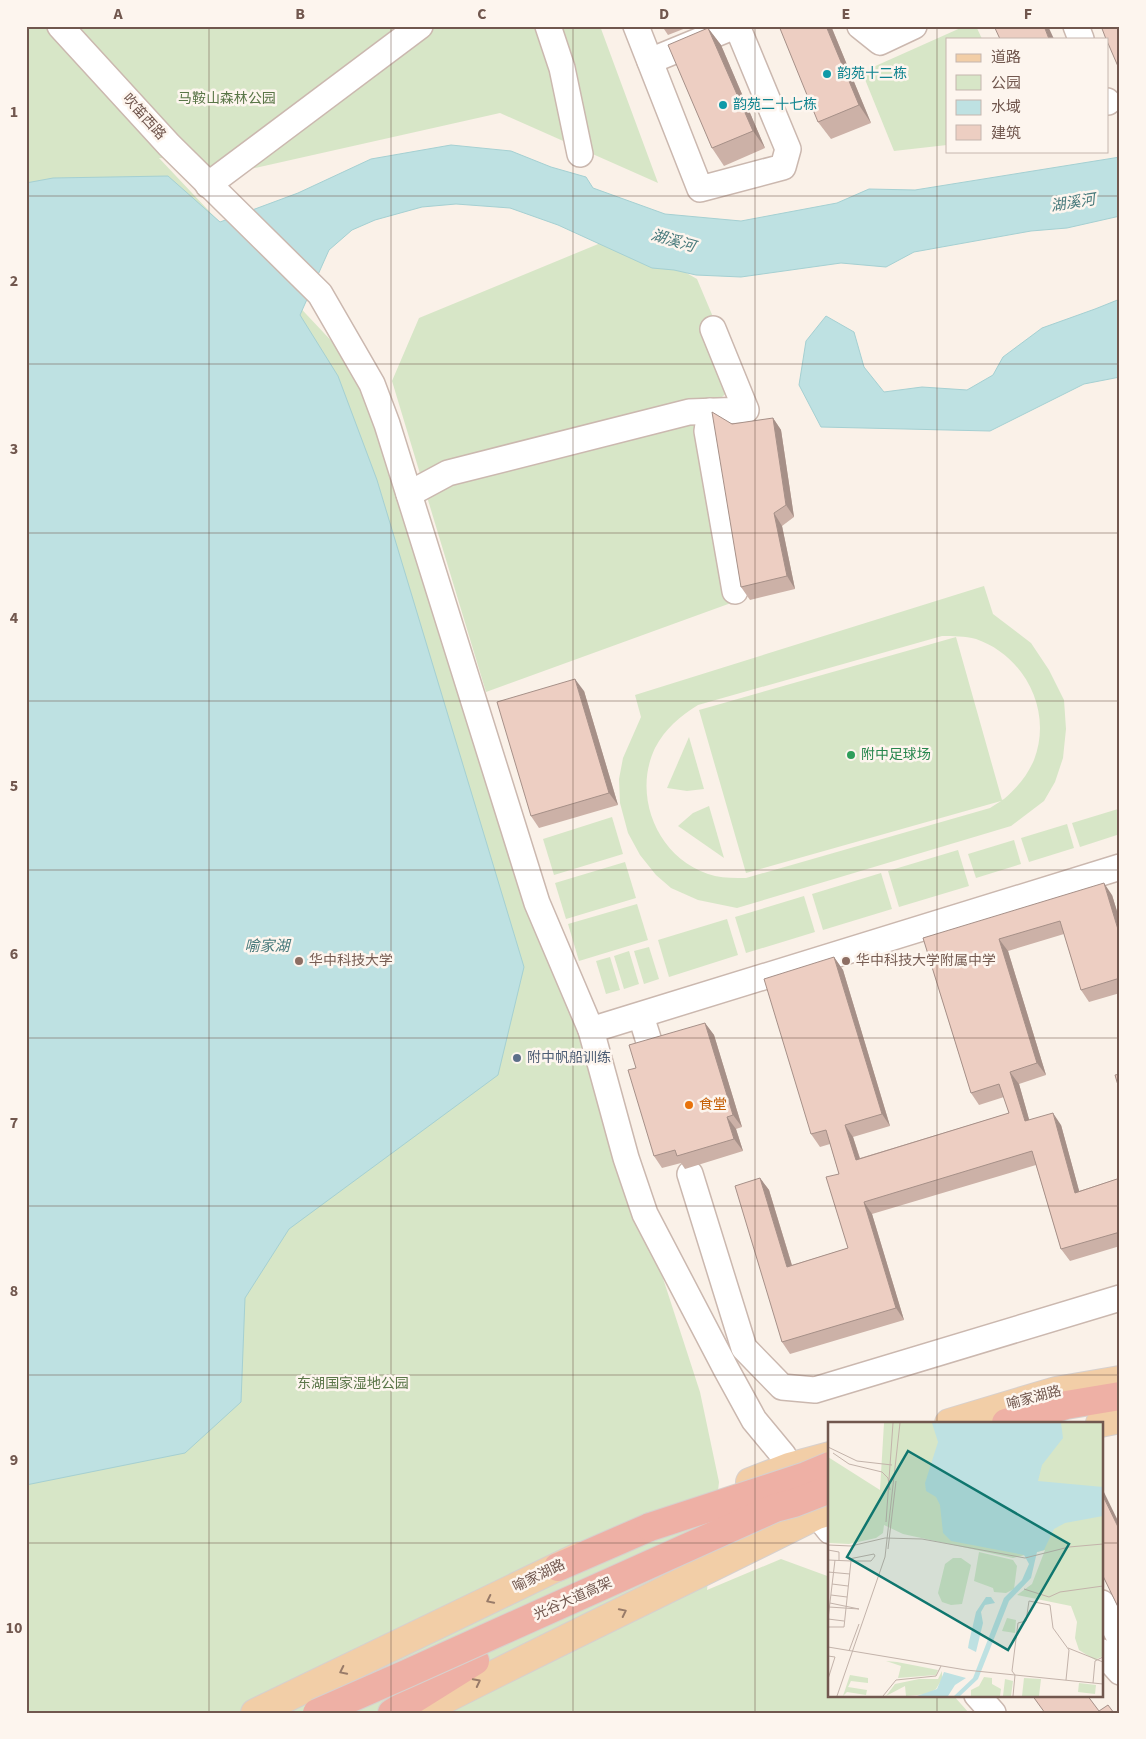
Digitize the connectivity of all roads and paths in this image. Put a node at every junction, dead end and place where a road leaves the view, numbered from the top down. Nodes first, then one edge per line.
1 (60, 26) edge
2 (420, 26) edge
3 (548, 26) edge
4 (636, 26) edge
5 (736, 26) edge
6 (860, 26) edge
7 (914, 26) edge
8 (1076, 26) edge
9 (1081, 38) edge
10 (650, 61) junction
11 (580, 154) dead end
12 (208, 185) junction
13 (713, 329) dead end
14 (710, 412) junction
15 (409, 494) junction
16 (735, 591) dead end
17 (1120, 867) edge
18 (641, 1016) junction
19 (591, 1030) junction
20 (651, 1048) edge
21 (690, 1174) dead end
22 (1120, 1298) edge
23 (1120, 1380) edge
24 (1120, 1396) edge
25 (1120, 1406) edge
26 (1120, 1420) edge
27 (953, 1422) edge
28 (1009, 1422) edge
29 (1043, 1422) edge
30 (1104, 1422) edge
31 (828, 1457) edge
32 (790, 1467) junction
33 (828, 1467) edge
34 (828, 1490) edge
35 (827, 1514) edge
36 (558, 1567) junction
37 (1104, 1607) edge
38 (1120, 1639) edge
39 (1104, 1654) edge
40 (475, 1661) junction
41 (1120, 1672) edge
42 (978, 1696) edge
43 (255, 1713) edge
44 (317, 1713) edge
45 (363, 1713) edge
46 (392, 1713) edge
47 (418, 1713) edge
48 (993, 1713) edge

1 - 12 street, 吹笛西路
2 - 12 street
3 - 11 street
4 - 10 street
5 - 10 street
5 - 10 street
6 - 7 street
8 - 9 street
12 - 15 street, 吹笛西路
13 - 14 street
14 - 15 street
14 - 16 street
15 - 19 street, 吹笛西路
17 - 18 street
18 - 19 street
18 - 20 street
19 - 32 street, 吹笛西路
21 - 22 street
23 - 27 main road, 喻家湖路
24 - 28 highway
25 - 29 highway
26 - 30 main road
31 - 32 main road, 喻家湖路
32 - 35 street, 吹笛西路
32 - 36 main road, 喻家湖路
33 - 36 highway, bridge
34 - 44 highway, 光谷大道高架, bridge
35 - 40 highway, 光谷大道高架
47 -> 35 main road
36 -> 43 main road, 喻家湖路
37 - 38 street
39 - 41 street
40 - 45 highway, 光谷大道高架
40 - 46 highway
42 - 48 street

